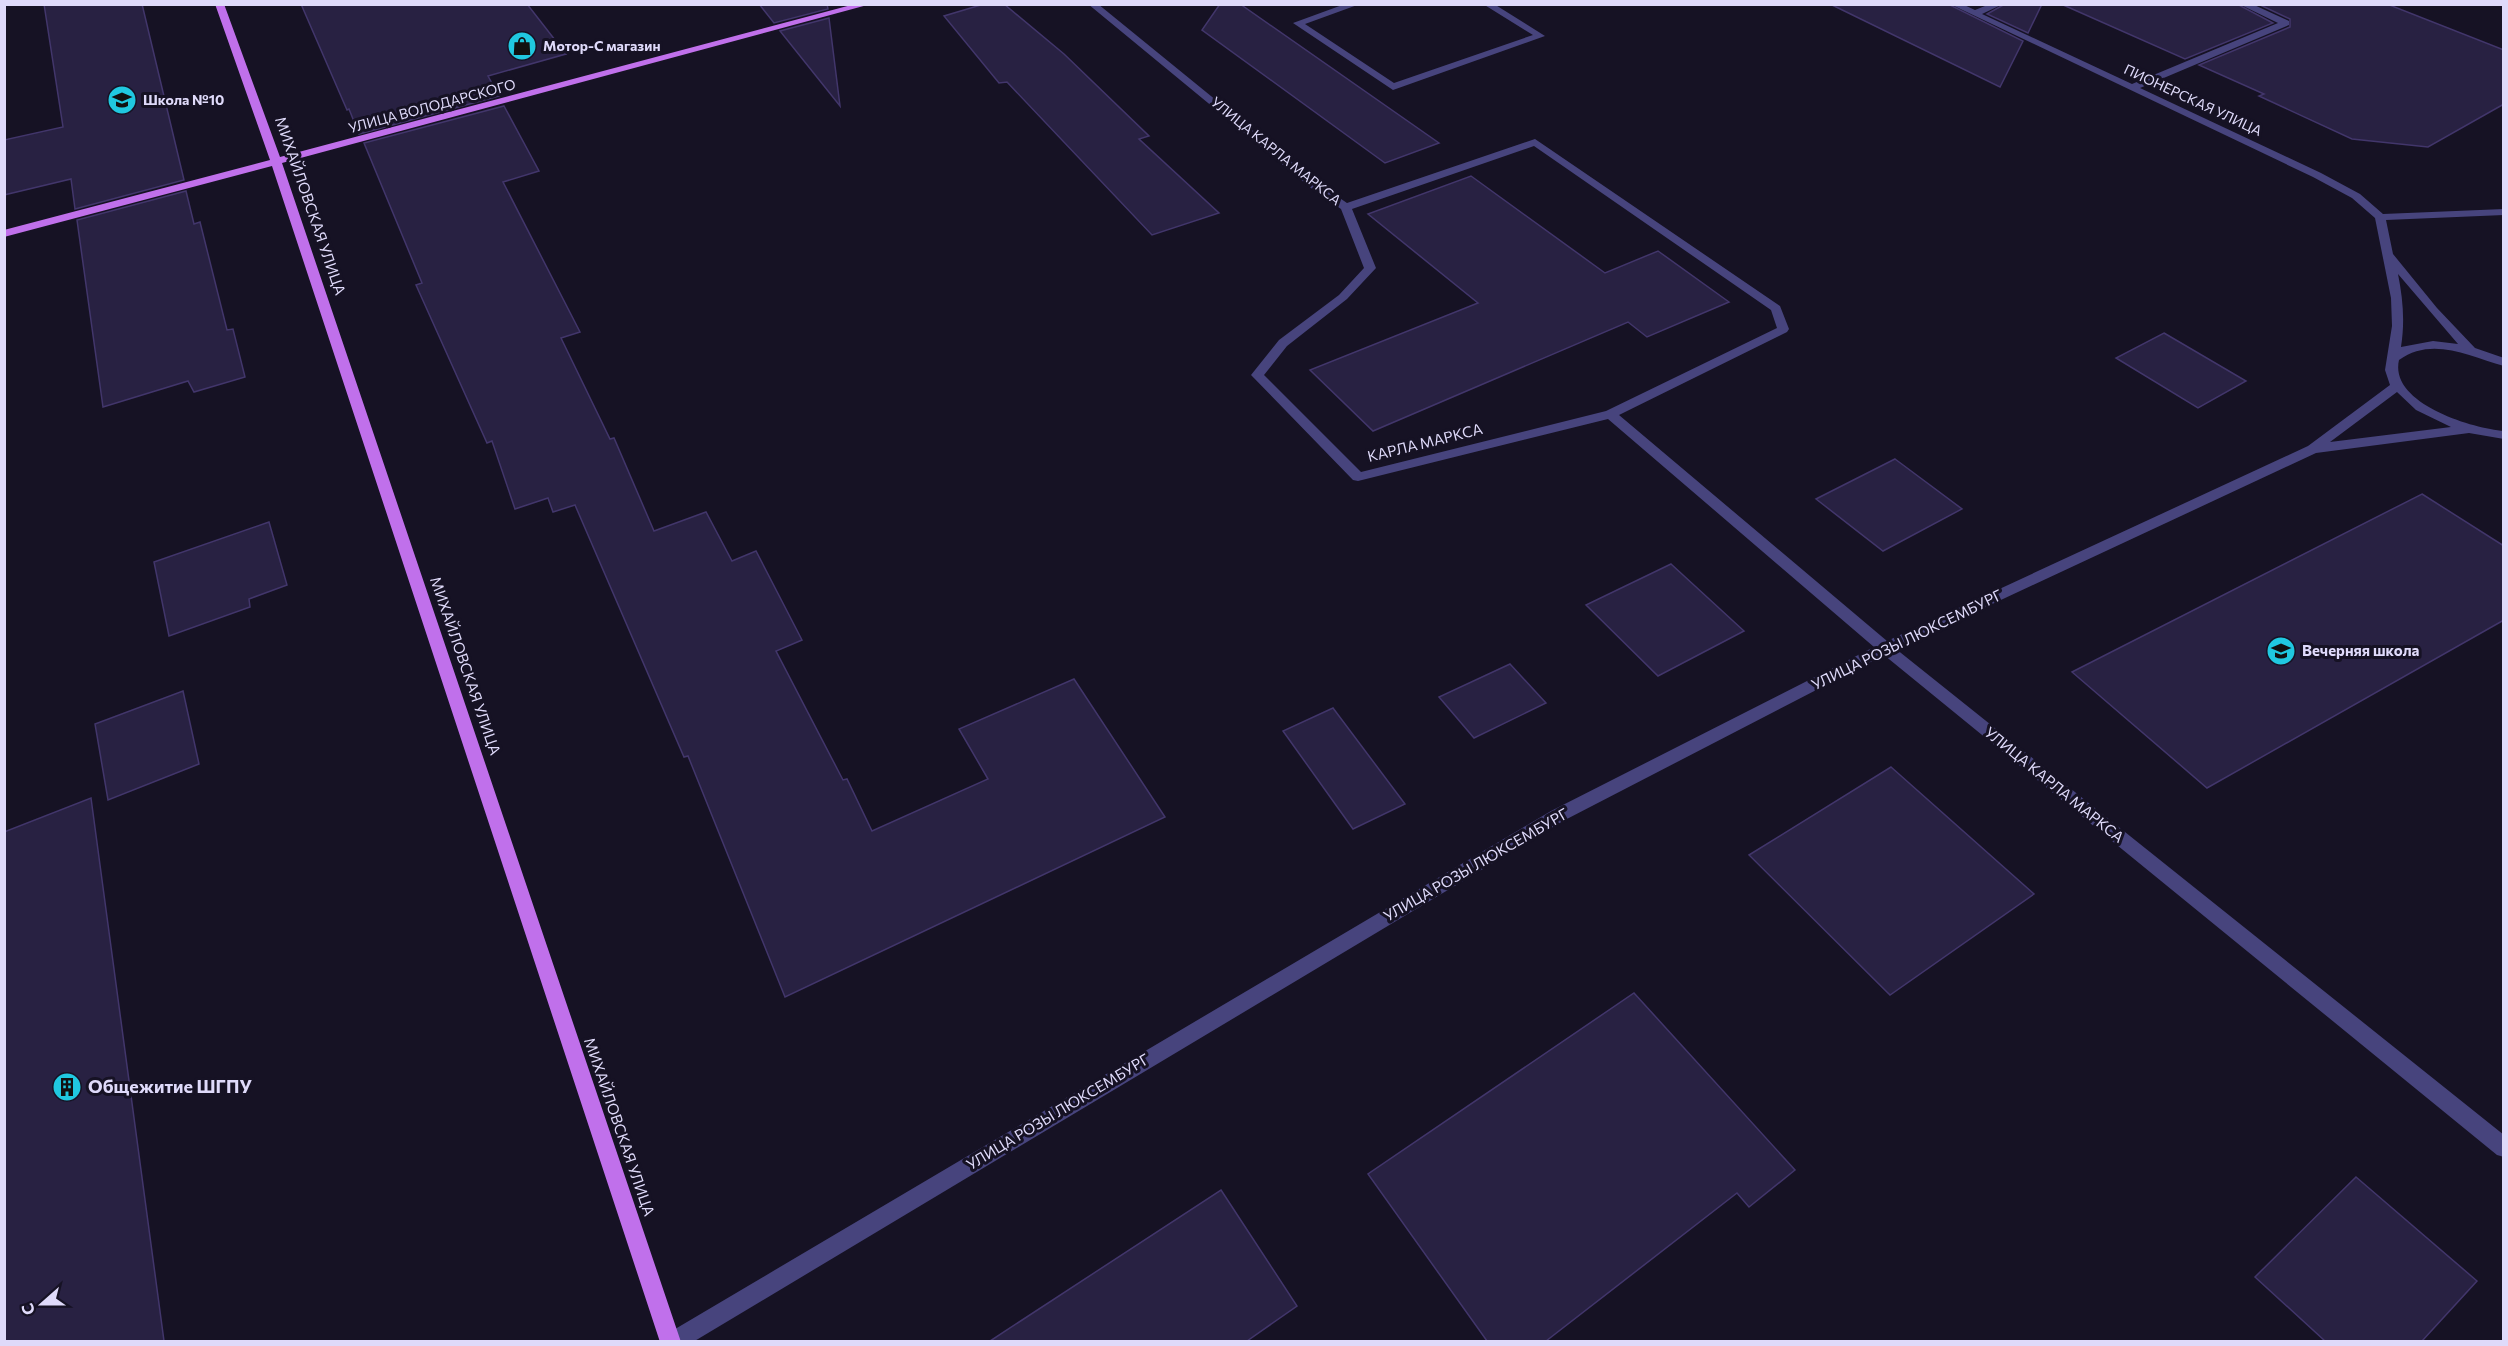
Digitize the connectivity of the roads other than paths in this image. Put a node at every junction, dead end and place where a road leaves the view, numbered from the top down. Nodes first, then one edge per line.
1 (219, 4) edge
2 (867, 4) edge
3 (1092, 4) edge
4 (1356, 4) edge
5 (1487, 4) edge
6 (1954, 4) edge
7 (1999, 4) edge
8 (2243, 4) edge
9 (1973, 14) junction
10 (2131, 88) junction
11 (276, 161) junction
12 (1346, 207) junction
13 (2504, 212) edge
14 (2380, 218) junction
15 (4, 234) edge
16 (2388, 254) junction
17 (1283, 344) joint
18 (2470, 350) junction
19 (2393, 358) junction
20 (2504, 362) edge
21 (2397, 386) junction
22 (1610, 414) junction
23 (2468, 429) junction
24 (2504, 435) edge
25 (2313, 449) junction
26 (1885, 648) junction
27 (2504, 1148) edge
28 (672, 1341) edge

1 - 11 main road, МИХАЙЛОВСКАЯ УЛИЦА
2 - 11 main road, УЛИЦА ВОЛОДАРСКОГО
3 - 12 street, УЛИЦА КАРЛА МАРКСА
4 - 5 street
6 - 9 street, ПИОНЕРСКАЯ УЛИЦА
7 - 9 street
8 - 10 street
9 - 10 street, ПИОНЕРСКАЯ УЛИЦА
10 - 14 street, ПИОНЕРСКАЯ УЛИЦА
11 - 15 main road, УЛИЦА ВОЛОДАРСКОГО
11 - 28 main road, МИХАЙЛОВСКАЯ УЛИЦА
12 - 17 street, УЛИЦА КАРЛА МАРКСА
12 - 22 street
13 - 14 street
14 - 16 street
16 - 18 street
16 - 19 street
17 - 22 street, КАРЛА МАРКСА
18 - 19 street
18 - 20 street
19 - 21 street
21 - 23 street
21 - 25 street
22 - 26 street, УЛИЦА КАРЛА МАРКСА
23 - 24 street
23 - 25 street
25 - 26 street, УЛИЦА РОЗЫ ЛЮКСЕМБУРГ
26 - 27 street, УЛИЦА КАРЛА МАРКСА
26 - 28 street, УЛИЦА РОЗЫ ЛЮКСЕМБУРГ

